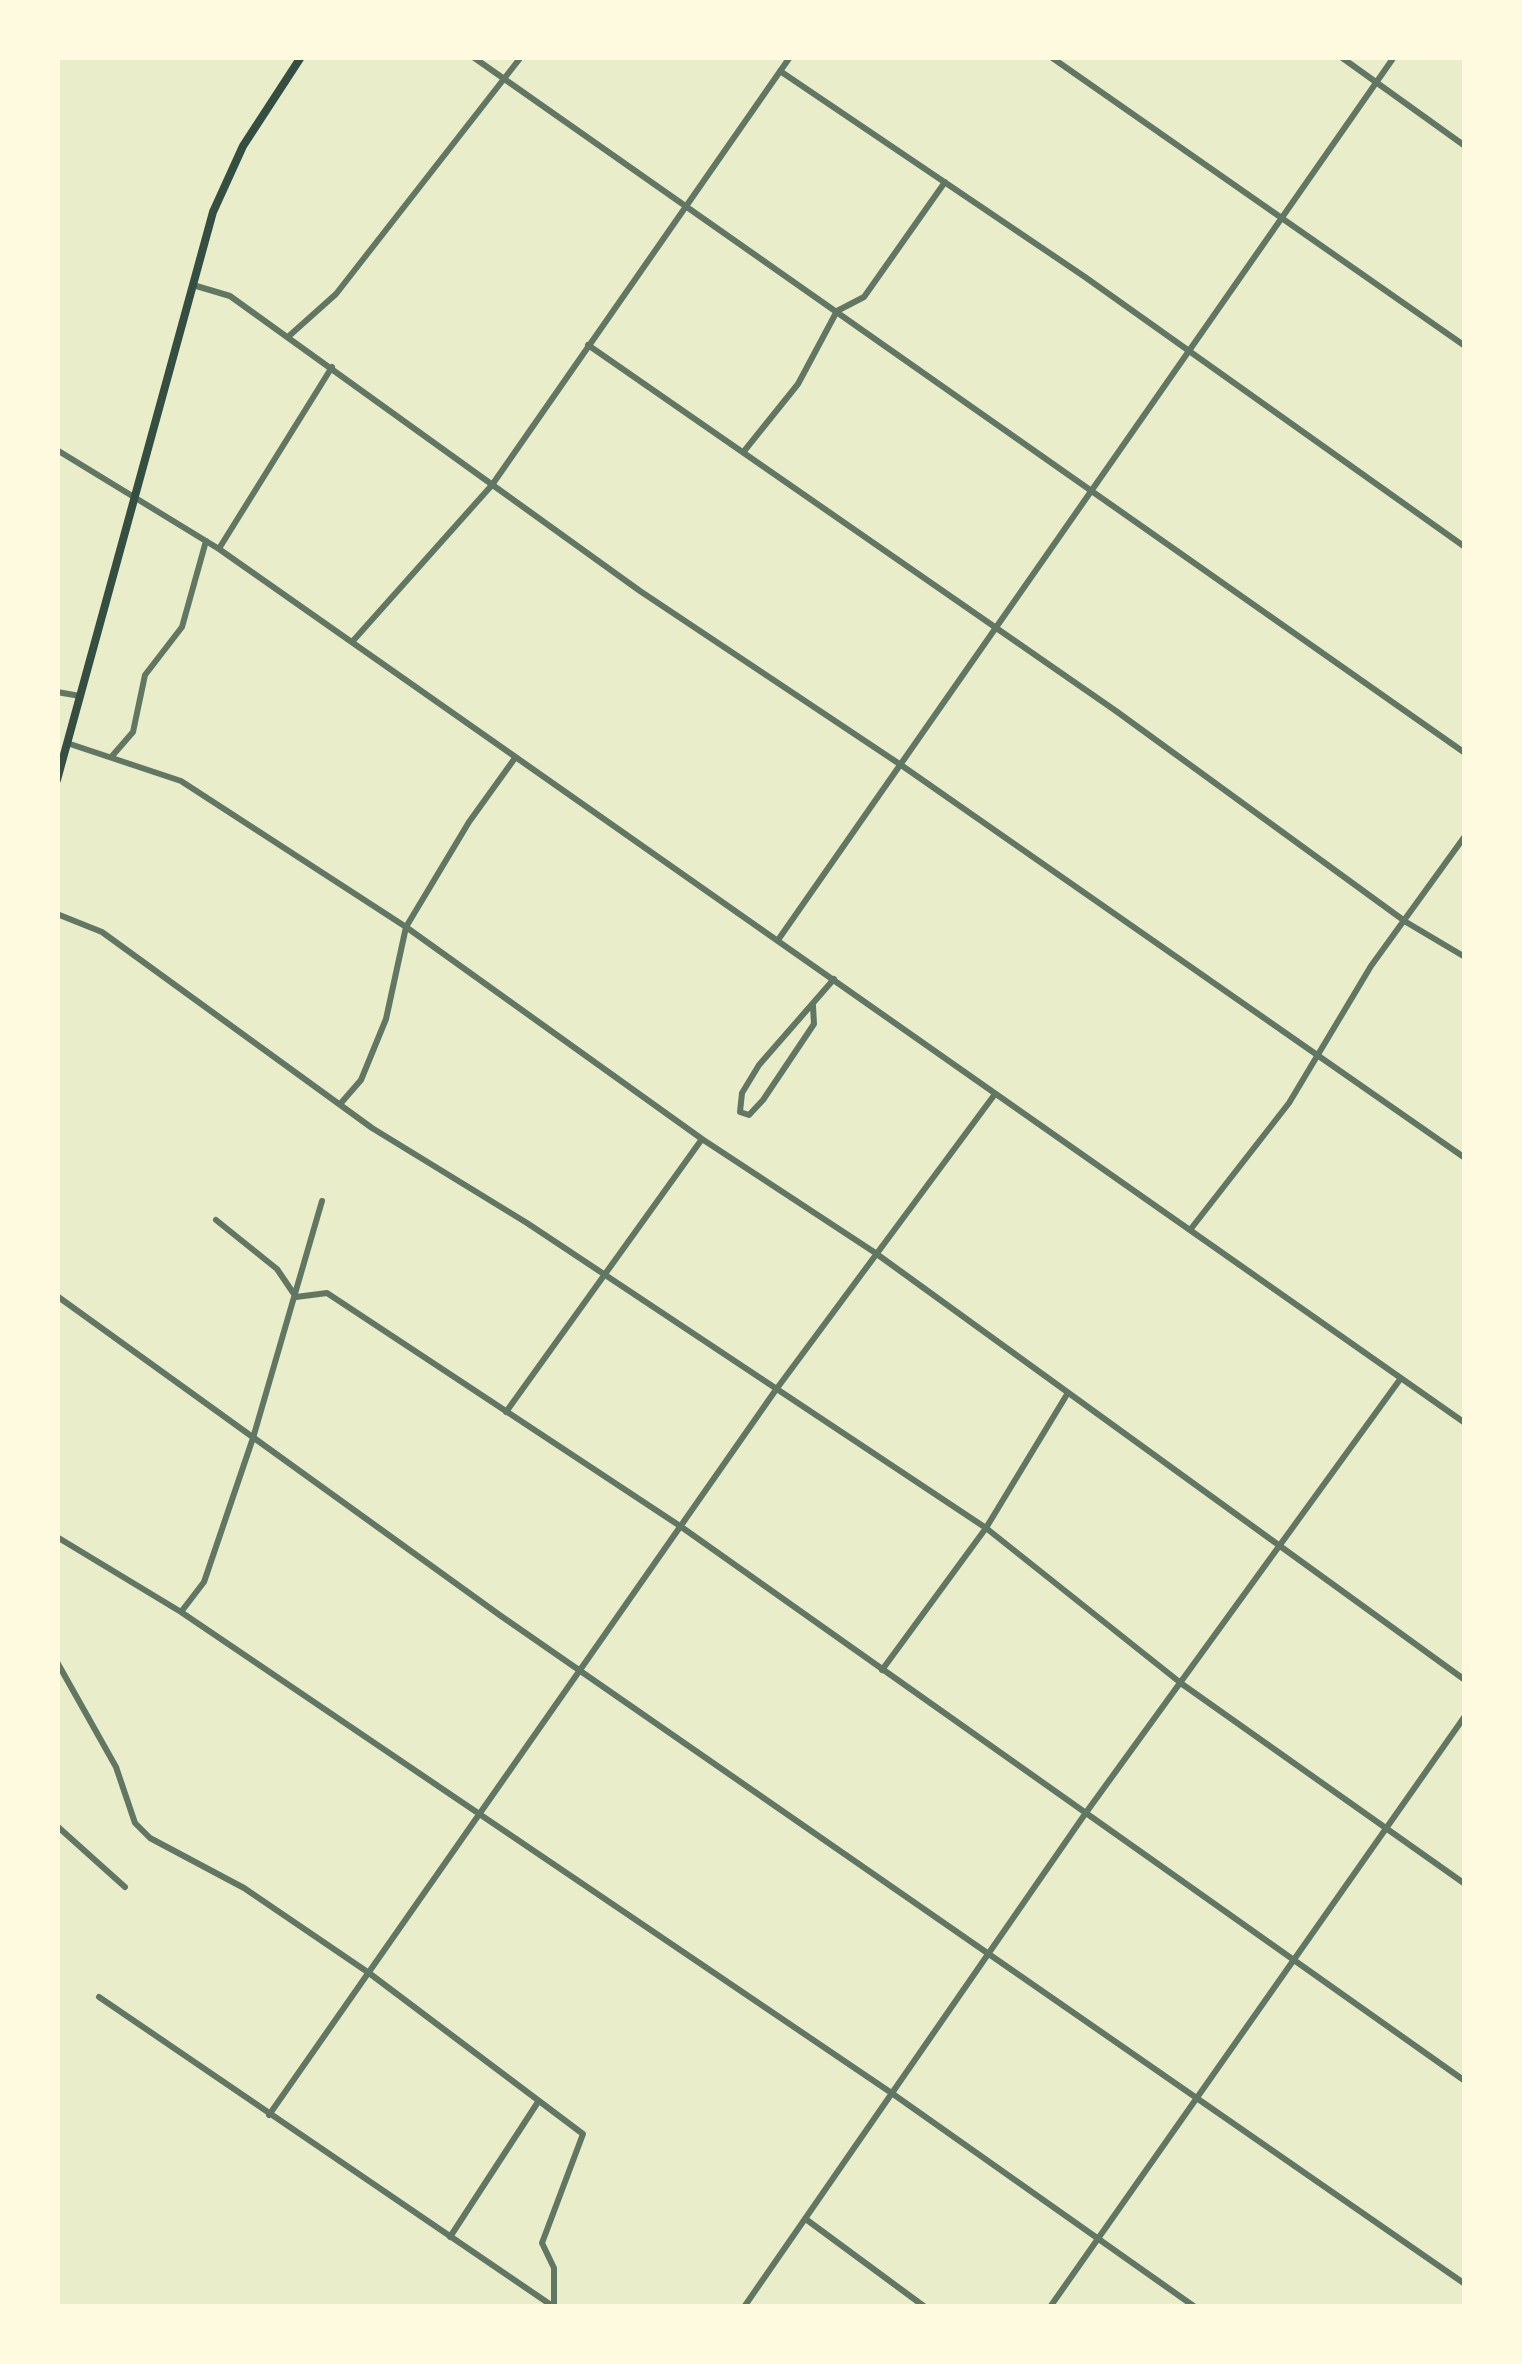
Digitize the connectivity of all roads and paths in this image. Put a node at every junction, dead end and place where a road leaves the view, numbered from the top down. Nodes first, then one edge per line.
1 (301, 57) edge
2 (473, 57) edge
3 (521, 57) edge
4 (790, 57) edge
5 (1051, 57) edge
6 (1341, 57) edge
7 (1394, 57) edge
8 (780, 71) junction
9 (502, 79) junction
10 (1377, 82) junction
11 (1465, 146) edge
12 (945, 182) junction
13 (684, 206) junction
14 (1284, 221) junction
15 (193, 285) junction
16 (837, 311) junction
17 (289, 337) junction
18 (588, 345) junction
19 (1465, 346) edge
20 (1192, 353) junction
21 (332, 367) junction
22 (57, 450) edge
23 (745, 450) junction
24 (492, 485) junction
25 (1094, 490) junction
26 (133, 499) junction
27 (206, 541) junction
28 (1465, 547) edge
29 (219, 549) junction
30 (997, 629) junction
31 (352, 642) junction
32 (57, 692) edge
33 (80, 696) junction
34 (67, 743) junction
35 (1465, 753) edge
36 (113, 755) junction
37 (515, 758) junction
38 (901, 765) junction
39 (57, 780) edge
40 (1465, 836) edge
41 (57, 914) edge
42 (1406, 922) junction
43 (406, 927) junction
44 (778, 940) junction
45 (1465, 957) edge
46 (834, 979) junction
47 (813, 1006) junction
48 (1317, 1053) junction
49 (995, 1094) junction
50 (340, 1103) junction
51 (702, 1139) junction
52 (1465, 1159) edge
53 (322, 1201) dead end
54 (216, 1220) dead end
55 (1190, 1230) junction
56 (874, 1252) junction
57 (602, 1273) junction
58 (57, 1296) edge
59 (296, 1297) junction
60 (1401, 1378) junction
61 (775, 1391) junction
62 (1066, 1396) junction
63 (506, 1412) junction
64 (1465, 1423) edge
65 (253, 1438) junction
66 (680, 1526) junction
67 (986, 1528) junction
68 (57, 1537) edge
69 (1279, 1544) junction
70 (181, 1612) junction
71 (57, 1662) edge
72 (580, 1669) junction
73 (882, 1670) junction
74 (1465, 1680) edge
75 (1183, 1684) junction
76 (1465, 1716) edge
77 (1085, 1814) junction
78 (477, 1816) junction
79 (57, 1826) edge
80 (1387, 1830) junction
81 (1465, 1884) edge
82 (125, 1887) dead end
83 (991, 1950) junction
84 (1295, 1962) junction
85 (369, 1972) junction
86 (99, 1997) dead end
87 (1465, 2081) edge
88 (893, 2093) junction
89 (1198, 2101) junction
90 (538, 2102) junction
91 (269, 2115) junction
92 (807, 2220) junction
93 (450, 2237) junction
94 (1100, 2241) junction
95 (1465, 2284) edge
96 (554, 2307) edge
97 (744, 2307) edge
98 (925, 2307) edge
99 (1050, 2307) edge
100 (1195, 2307) edge

1 - 15 main road
2 - 9 street
3 - 9 street
4 - 8 street
5 - 14 street
6 - 10 street
7 - 10 street
8 - 12 street
8 - 13 street
9 - 13 street
9 - 17 street
10 - 11 street
10 - 14 street
12 - 16 street
12 - 20 street
13 - 16 street
13 - 18 street
14 - 19 street
14 - 20 street
15 - 17 street
15 - 26 main road
16 - 23 street
16 - 25 street
17 - 21 street
18 - 23 street
18 - 24 street
20 - 25 street
20 - 28 street
21 - 24 street
21 - 29 street
22 - 26 street
23 - 30 street
24 - 31 street
24 - 38 street
25 - 30 street
25 - 35 street
26 - 27 street
26 - 33 main road
27 - 29 street
27 - 36 street
29 - 31 street
30 - 38 street
30 - 42 street
31 - 37 street
32 - 33 street
33 - 34 main road
34 - 36 street
34 - 39 main road
36 - 43 street
37 - 43 street
37 - 44 street
38 - 44 street
38 - 48 street
40 - 42 street
41 - 50 street
42 - 45 street
42 - 48 street
43 - 50 street
43 - 51 street
44 - 46 street
46 - 47 street
46 - 49 street
47 - 47 street
48 - 52 street
48 - 55 street
49 - 55 street
49 - 56 street
50 - 57 street
51 - 56 street
51 - 57 street
53 - 59 street
54 - 59 street
55 - 60 street
56 - 61 street
56 - 62 street
57 - 61 street
57 - 63 street
58 - 65 street
59 - 63 street
59 - 65 street
60 - 64 street
60 - 69 street
61 - 66 street
61 - 67 street
62 - 67 street
62 - 69 street
63 - 66 street
65 - 70 street
65 - 72 street
66 - 72 street
66 - 73 street
67 - 73 street
67 - 75 street
68 - 70 street
69 - 74 street
69 - 75 street
70 - 78 street
71 - 85 street
72 - 78 street
72 - 83 street
73 - 77 street
75 - 77 street
75 - 80 street
76 - 80 street
77 - 83 street
77 - 84 street
78 - 85 street
78 - 88 street
79 - 82 street
80 - 81 street
80 - 84 street
83 - 88 street
83 - 89 street
84 - 87 street
84 - 89 street
85 - 90 street
85 - 91 street
86 - 91 street
88 - 92 street
88 - 94 street
89 - 94 street
89 - 95 street
90 - 93 street
90 - 96 street
91 - 93 street
92 - 97 street
92 - 98 street
93 - 96 street
94 - 99 street
94 - 100 street

